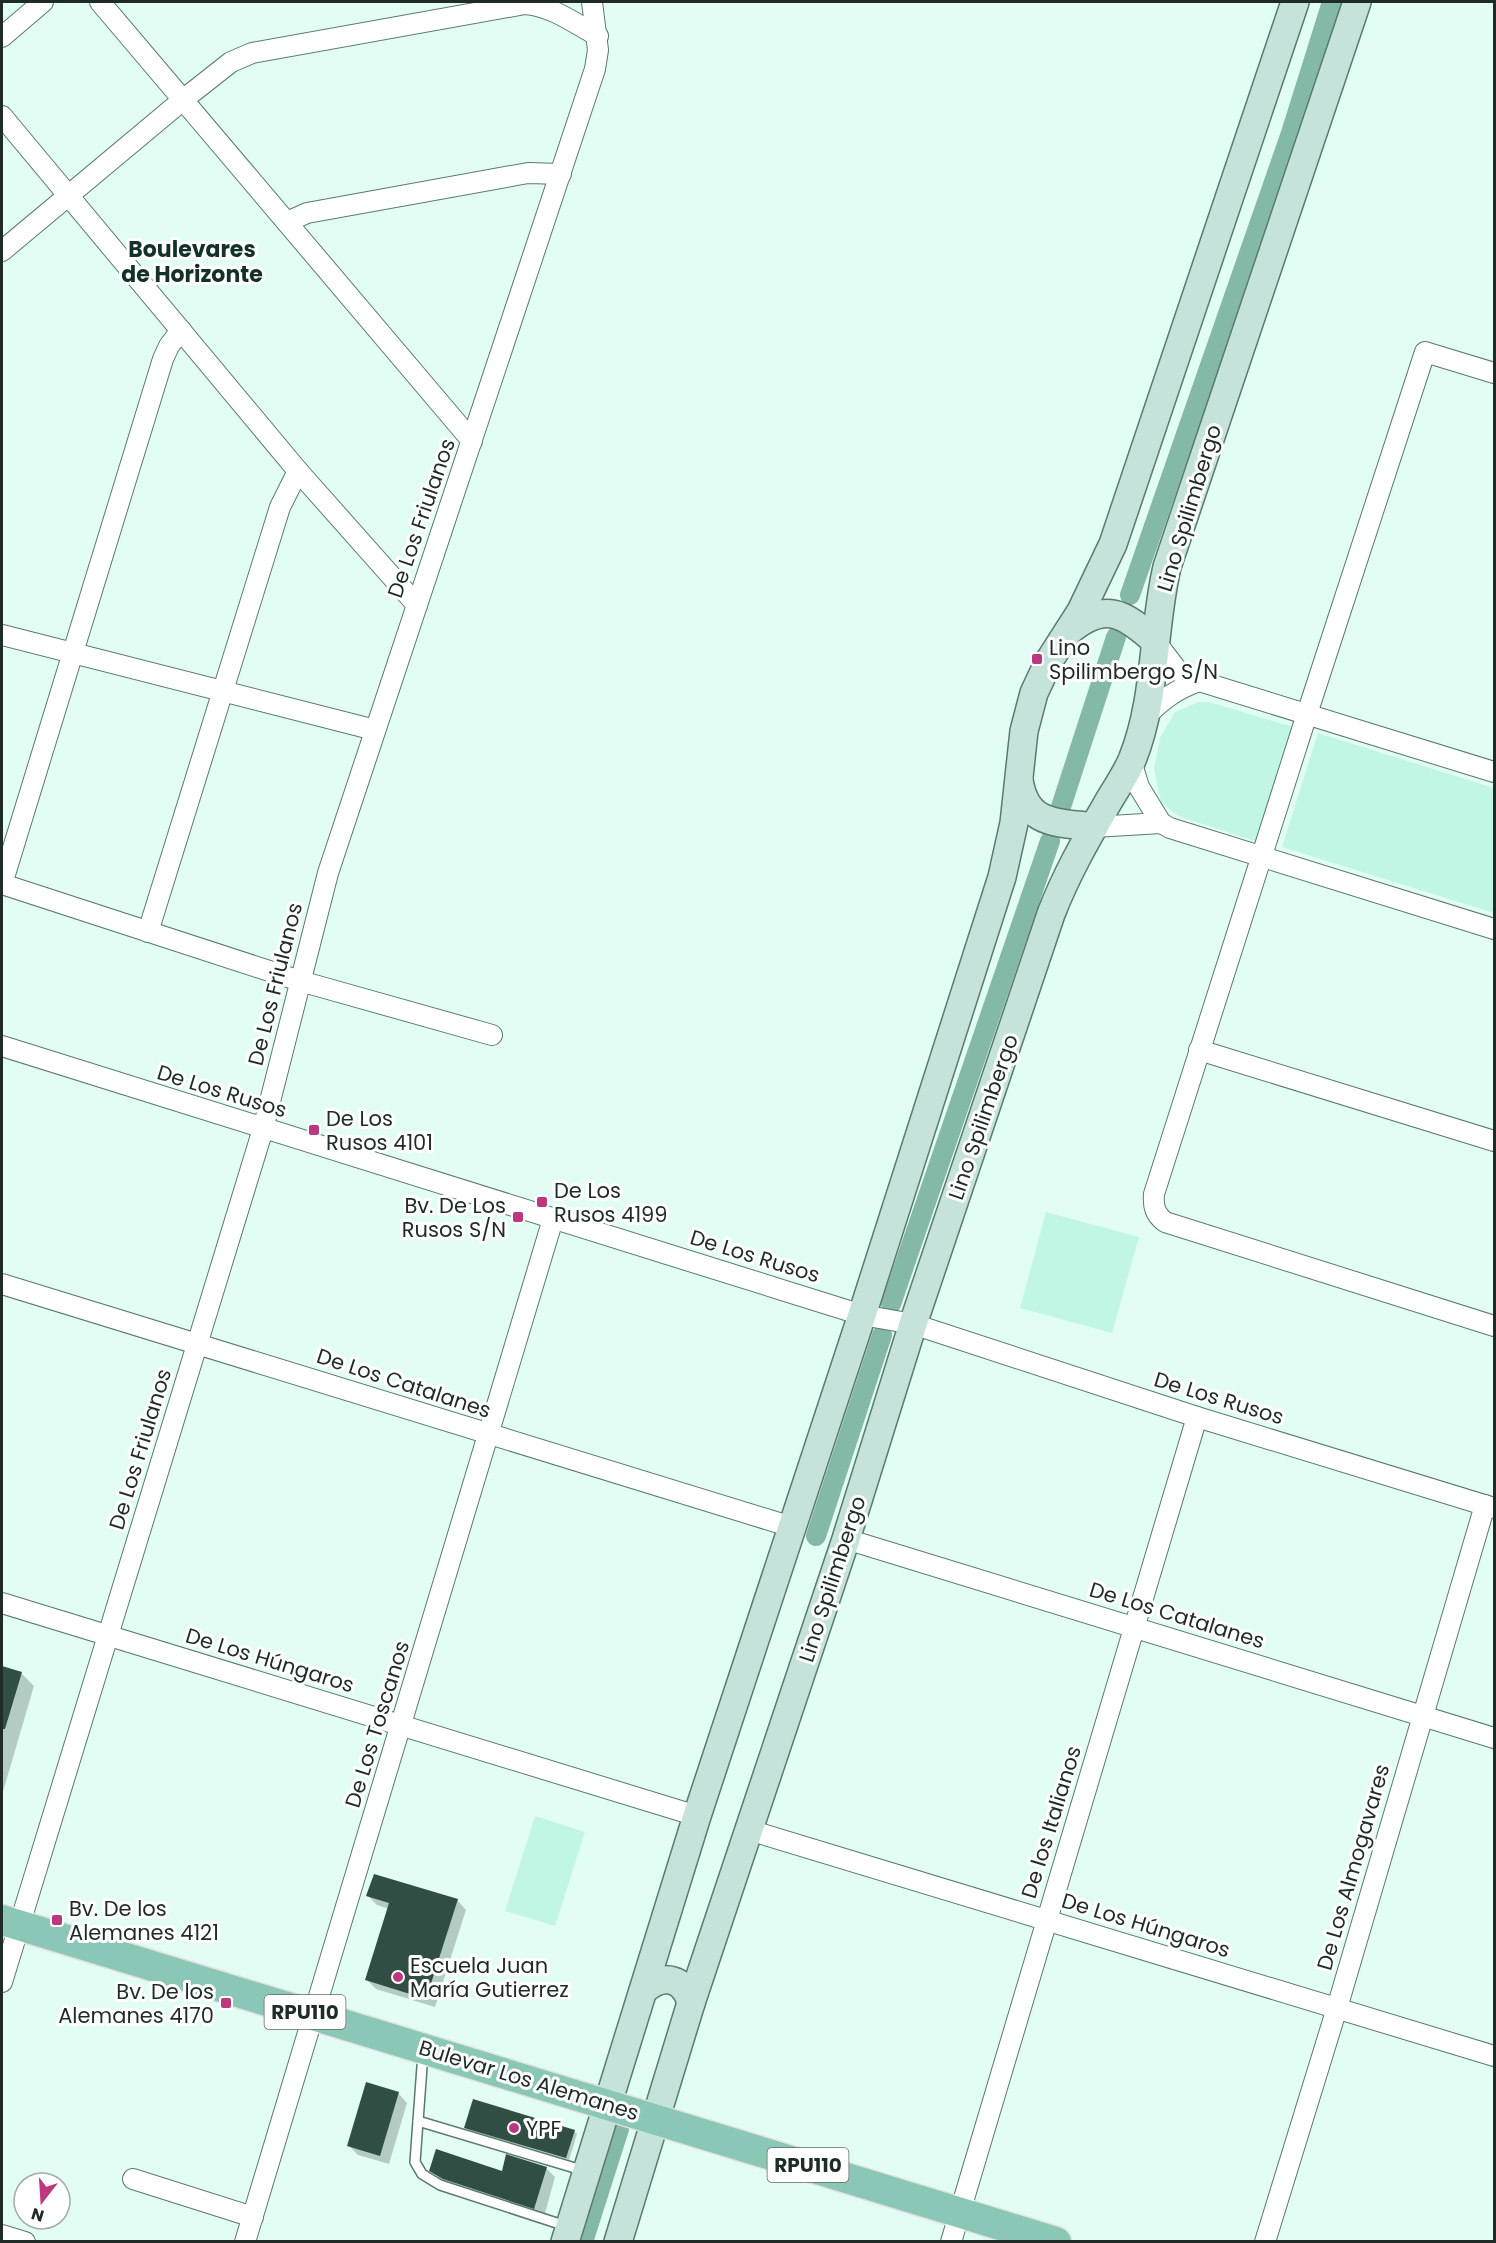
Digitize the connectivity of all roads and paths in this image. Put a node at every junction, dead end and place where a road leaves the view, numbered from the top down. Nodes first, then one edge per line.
1 (43, 2) edge
2 (100, 2) edge
3 (592, 2) edge
4 (1295, 2) edge
5 (1357, 2) edge
6 (598, 36) junction
7 (2, 37) edge
8 (184, 99) junction
9 (2, 116) edge
10 (561, 174) junction
11 (69, 196) junction
12 (287, 222) junction
13 (2, 251) edge
14 (181, 330) junction
15 (1494, 373) edge
16 (472, 441) junction
17 (298, 471) junction
18 (417, 605) junction
19 (1069, 631) junction
20 (2, 634) edge
21 (1155, 641) junction
22 (72, 652) junction
23 (1199, 681) junction
24 (223, 692) junction
25 (1307, 714) junction
26 (1145, 717) junction
27 (375, 730) junction
28 (1131, 761) junction
29 (1494, 772) edge
30 (1018, 778) junction
31 (1161, 823) junction
32 (1094, 827) junction
33 (1261, 858) junction
34 (2, 884) edge
35 (1494, 929) edge
36 (148, 932) junction
37 (300, 981) junction
38 (492, 1035) dead end
39 (2, 1047) edge
40 (1199, 1050) junction
41 (263, 1129) junction
42 (1494, 1141) edge
43 (553, 1219) junction
44 (2, 1284) edge
45 (862, 1315) junction
46 (913, 1324) junction
47 (1494, 1326) edge
48 (198, 1343) junction
49 (1197, 1417) junction
50 (488, 1435) junction
51 (1490, 1507) edge
52 (792, 1527) junction
53 (846, 1539) junction
54 (2, 1603) edge
55 (1134, 1627) junction
56 (106, 1635) junction
57 (1422, 1715) junction
58 (401, 1725) junction
59 (1494, 1737) edge
60 (697, 1816) junction
61 (749, 1830) junction
62 (1047, 1920) junction
63 (10, 1922) edge
64 (2, 1982) edge
65 (645, 1989) junction
66 (691, 2003) junction
67 (1337, 2008) junction
68 (314, 2015) junction
69 (423, 2048) junction
70 (1494, 2056) edge
71 (609, 2104) junction
72 (657, 2119) junction
73 (418, 2121) junction
74 (587, 2171) junction
75 (133, 2179) dead end
76 (960, 2212) junction
77 (253, 2217) junction
78 (2, 2235) edge
79 (573, 2237) edge
80 (25, 2241) edge
81 (245, 2241) edge
82 (618, 2241) edge
83 (951, 2241) edge
84 (1056, 2241) edge
85 (1265, 2241) edge

1 - 7 street
2 - 8 street
3 - 6 street, De Los Friulanos
4 - 19 main road
5 - 21 main road, Lino Spilimbergo
6 - 8 street
6 - 10 street, De Los Friulanos
8 - 11 street
8 - 12 street
9 - 11 street
10 - 12 street
10 - 16 street, De Los Friulanos
11 - 13 street
11 - 14 street
12 - 16 street
14 - 17 street
14 - 22 street
15 - 25 street
16 - 18 street, De Los Friulanos
17 - 18 street
17 - 24 street
18 - 27 street, De Los Friulanos
19 - 21 main road
19 - 30 main road
20 - 22 street
21 - 23 street
21 - 26 main road, Lino Spilimbergo
22 - 24 street
22 - 34 street
23 - 25 street
23 - 26 street
24 - 27 street
24 - 36 street
25 - 29 street
25 - 33 street
26 - 28 main road, Lino Spilimbergo
27 - 37 street, De Los Friulanos
28 - 31 street
28 - 32 main road, Lino Spilimbergo
30 - 32 main road
30 - 45 main road
31 - 32 street
31 - 33 street
32 - 46 main road, Lino Spilimbergo
33 - 35 street
33 - 40 street
34 - 36 street
36 - 37 street
37 - 38 street
37 - 41 street, De Los Friulanos
39 - 41 street, De Los Rusos
40 - 42 street
40 - 47 street
41 - 43 street, De Los Rusos
41 - 48 street, De Los Friulanos
43 - 45 street, De Los Rusos
43 - 50 street, De Los Toscanos
44 - 48 street, De Los Catalanes
45 - 46 street, De Los Rusos
45 - 52 main road
46 - 49 street, De Los Rusos
46 - 53 main road, Lino Spilimbergo
48 - 50 street, De Los Catalanes
48 - 56 street, De Los Friulanos
49 - 51 street, De Los Rusos
49 - 55 street, De los Italianos
50 - 52 street, De Los Catalanes
50 - 58 street, De Los Toscanos
51 - 57 street, De Los Almogavares
52 - 60 main road
53 - 55 street, De Los Catalanes
53 - 61 main road, Lino Spilimbergo
54 - 56 street, De Los Húngaros
55 - 57 street, De Los Catalanes
55 - 62 street, De los Italianos
56 - 58 street, De Los Húngaros
56 - 63 street, De Los Friulanos
57 - 59 street, De Los Catalanes
57 - 67 street, De Los Almogavares
58 - 60 street, De Los Húngaros
58 - 68 street, De Los Toscanos
60 - 65 main road
61 - 62 street, De Los Húngaros
61 - 66 main road, Lino Spilimbergo
62 - 67 street, De Los Húngaros
62 - 76 street, De los Italianos
63 - 64 street, De Los Friulanos
63 - 68 main road, Bulevar Los Alemanes / RPU110
65 - 66 main road
65 - 71 main road
66 - 72 main road, Lino Spilimbergo
67 - 70 street, De Los Húngaros
67 - 85 street, De Los Almogavares
68 - 69 main road, Bulevar Los Alemanes / RPU110
68 - 77 street, De Los Toscanos
69 - 71 main road, Bulevar Los Alemanes / RPU110
69 - 73 lane
71 - 72 main road, Bulevar Los Alemanes / RPU110
71 - 74 main road
72 - 76 main road, Bulevar Los Alemanes / RPU110
72 - 82 main road, Lino Spilimbergo
73 - 74 lane
73 - 79 lane
74 - 79 main road
75 - 77 street
76 - 83 street, De los Italianos
76 - 84 main road, Bulevar Los Alemanes / RPU110
77 - 81 street, De Los Toscanos
78 - 80 street

